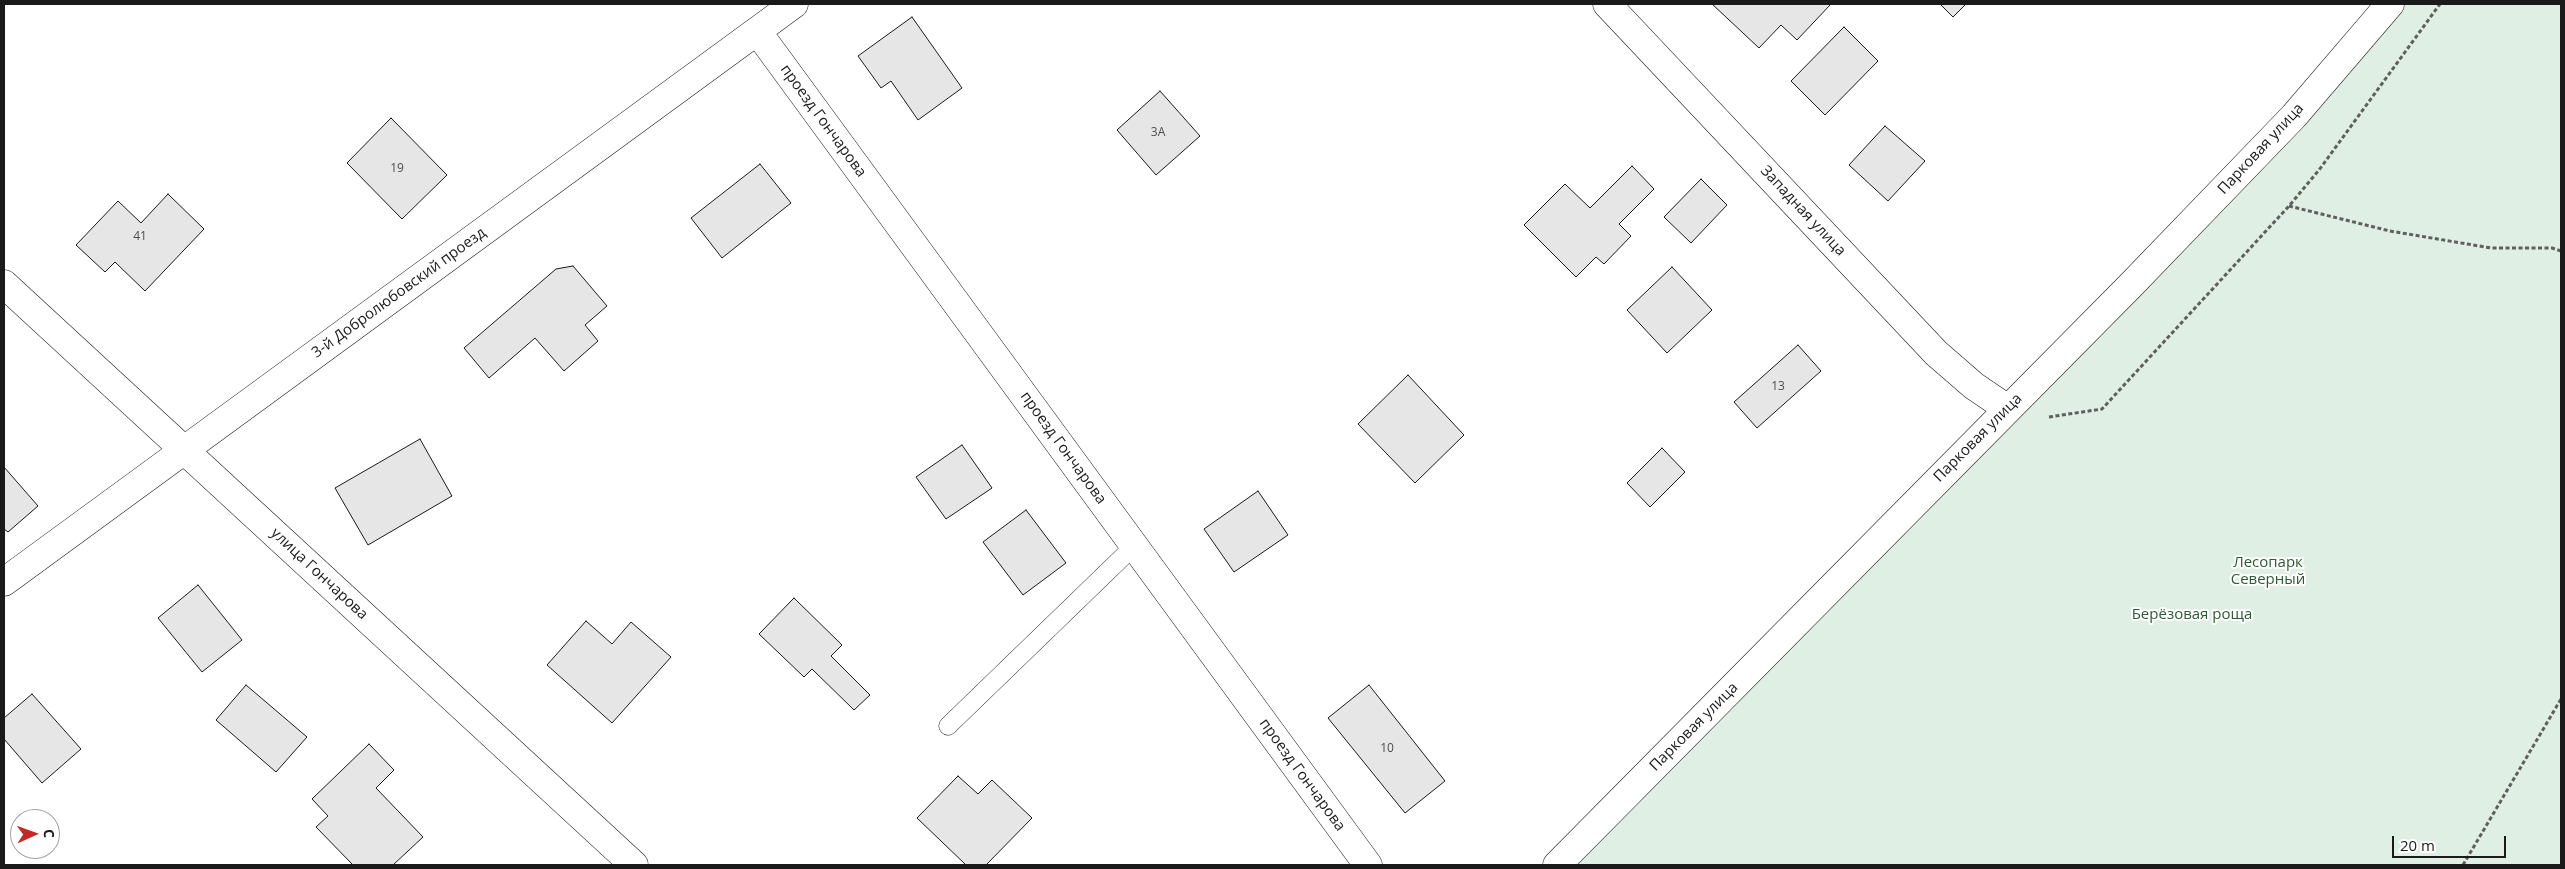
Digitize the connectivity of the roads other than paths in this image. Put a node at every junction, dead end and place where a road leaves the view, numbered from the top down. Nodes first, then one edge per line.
1 (794, 4) edge
2 (2390, 4) edge
3 (1610, 5) edge
4 (758, 31) junction
5 (4, 284) edge
6 (2008, 409) junction
7 (184, 450) junction
8 (1134, 546) junction
9 (4, 582) edge
10 (948, 726) dead end
11 (634, 865) edge
12 (1368, 865) edge
13 (1557, 865) edge

1 - 4 street, 3-й Добролюбовский проезд
2 - 6 street, Парковая улица
3 - 6 street, Западная улица
4 - 7 street, 3-й Добролюбовский проезд
4 - 8 street, проезд Гончарова
5 - 7 street, улица Гончарова
6 - 13 street, Парковая улица
7 - 9 street, 3-й Добролюбовский проезд
7 - 11 street, улица Гончарова
8 - 10 lane
8 - 12 street, проезд Гончарова

